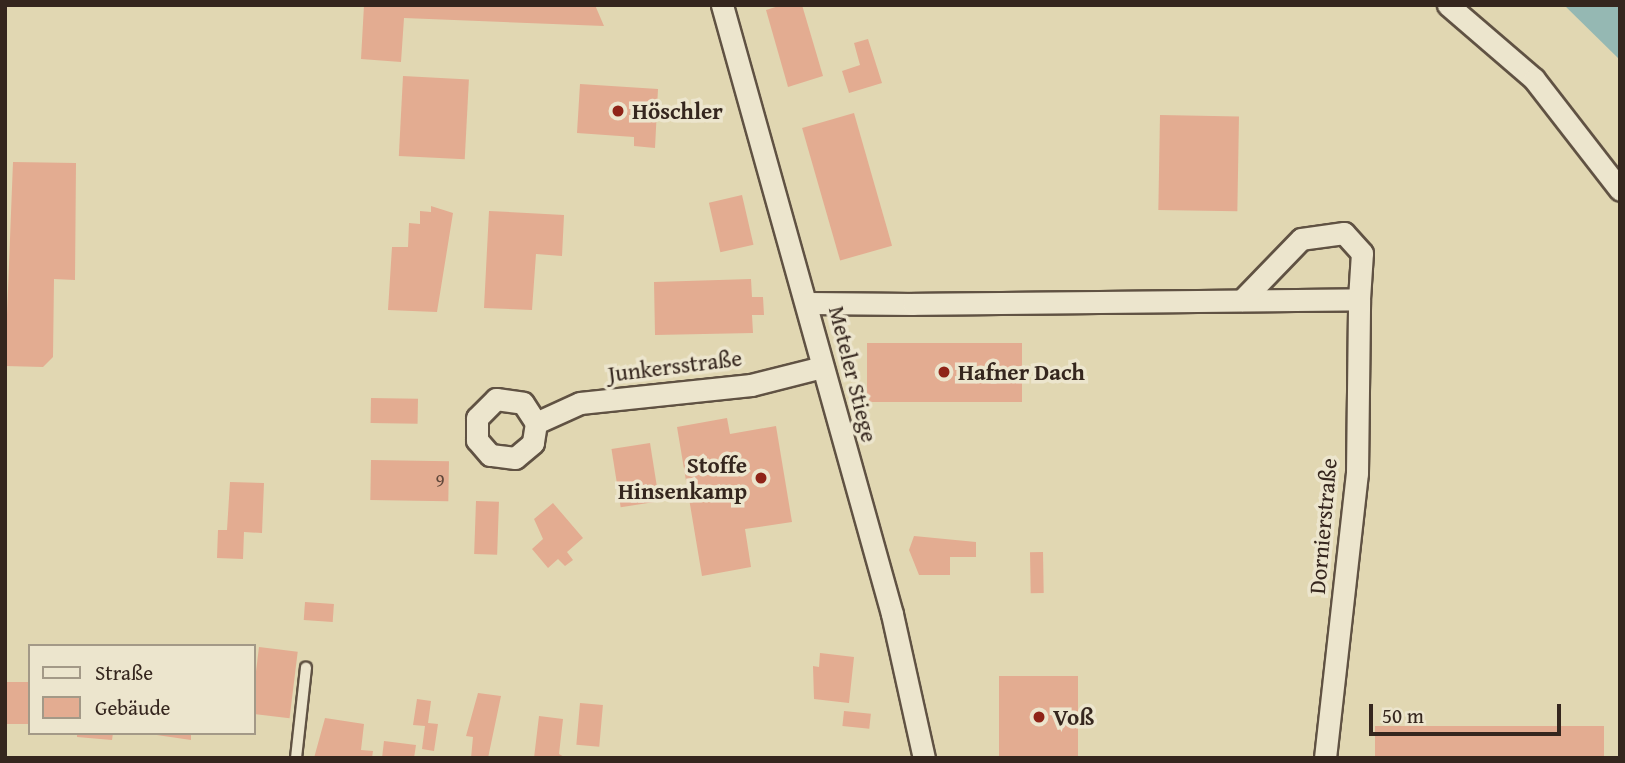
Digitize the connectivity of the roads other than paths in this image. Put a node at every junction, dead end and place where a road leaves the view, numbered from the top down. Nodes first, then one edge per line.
1 (722, 5) edge
2 (1448, 5) edge
3 (1620, 190) edge
4 (1359, 299) junction
5 (1242, 300) junction
6 (808, 303) junction
7 (822, 367) junction
8 (536, 422) dead end
9 (306, 668) dead end
10 (296, 758) edge
11 (923, 758) edge
12 (1325, 758) edge

1 - 6 street, Meteler Stiege
2 - 3 street
4 - 5 street
4 - 5 street, Dornierstraße
4 - 12 street, Dornierstraße
5 - 6 street
6 - 7 street, Meteler Stiege
7 - 8 street, Junkersstraße
7 - 11 street, Meteler Stiege
9 - 10 lane

